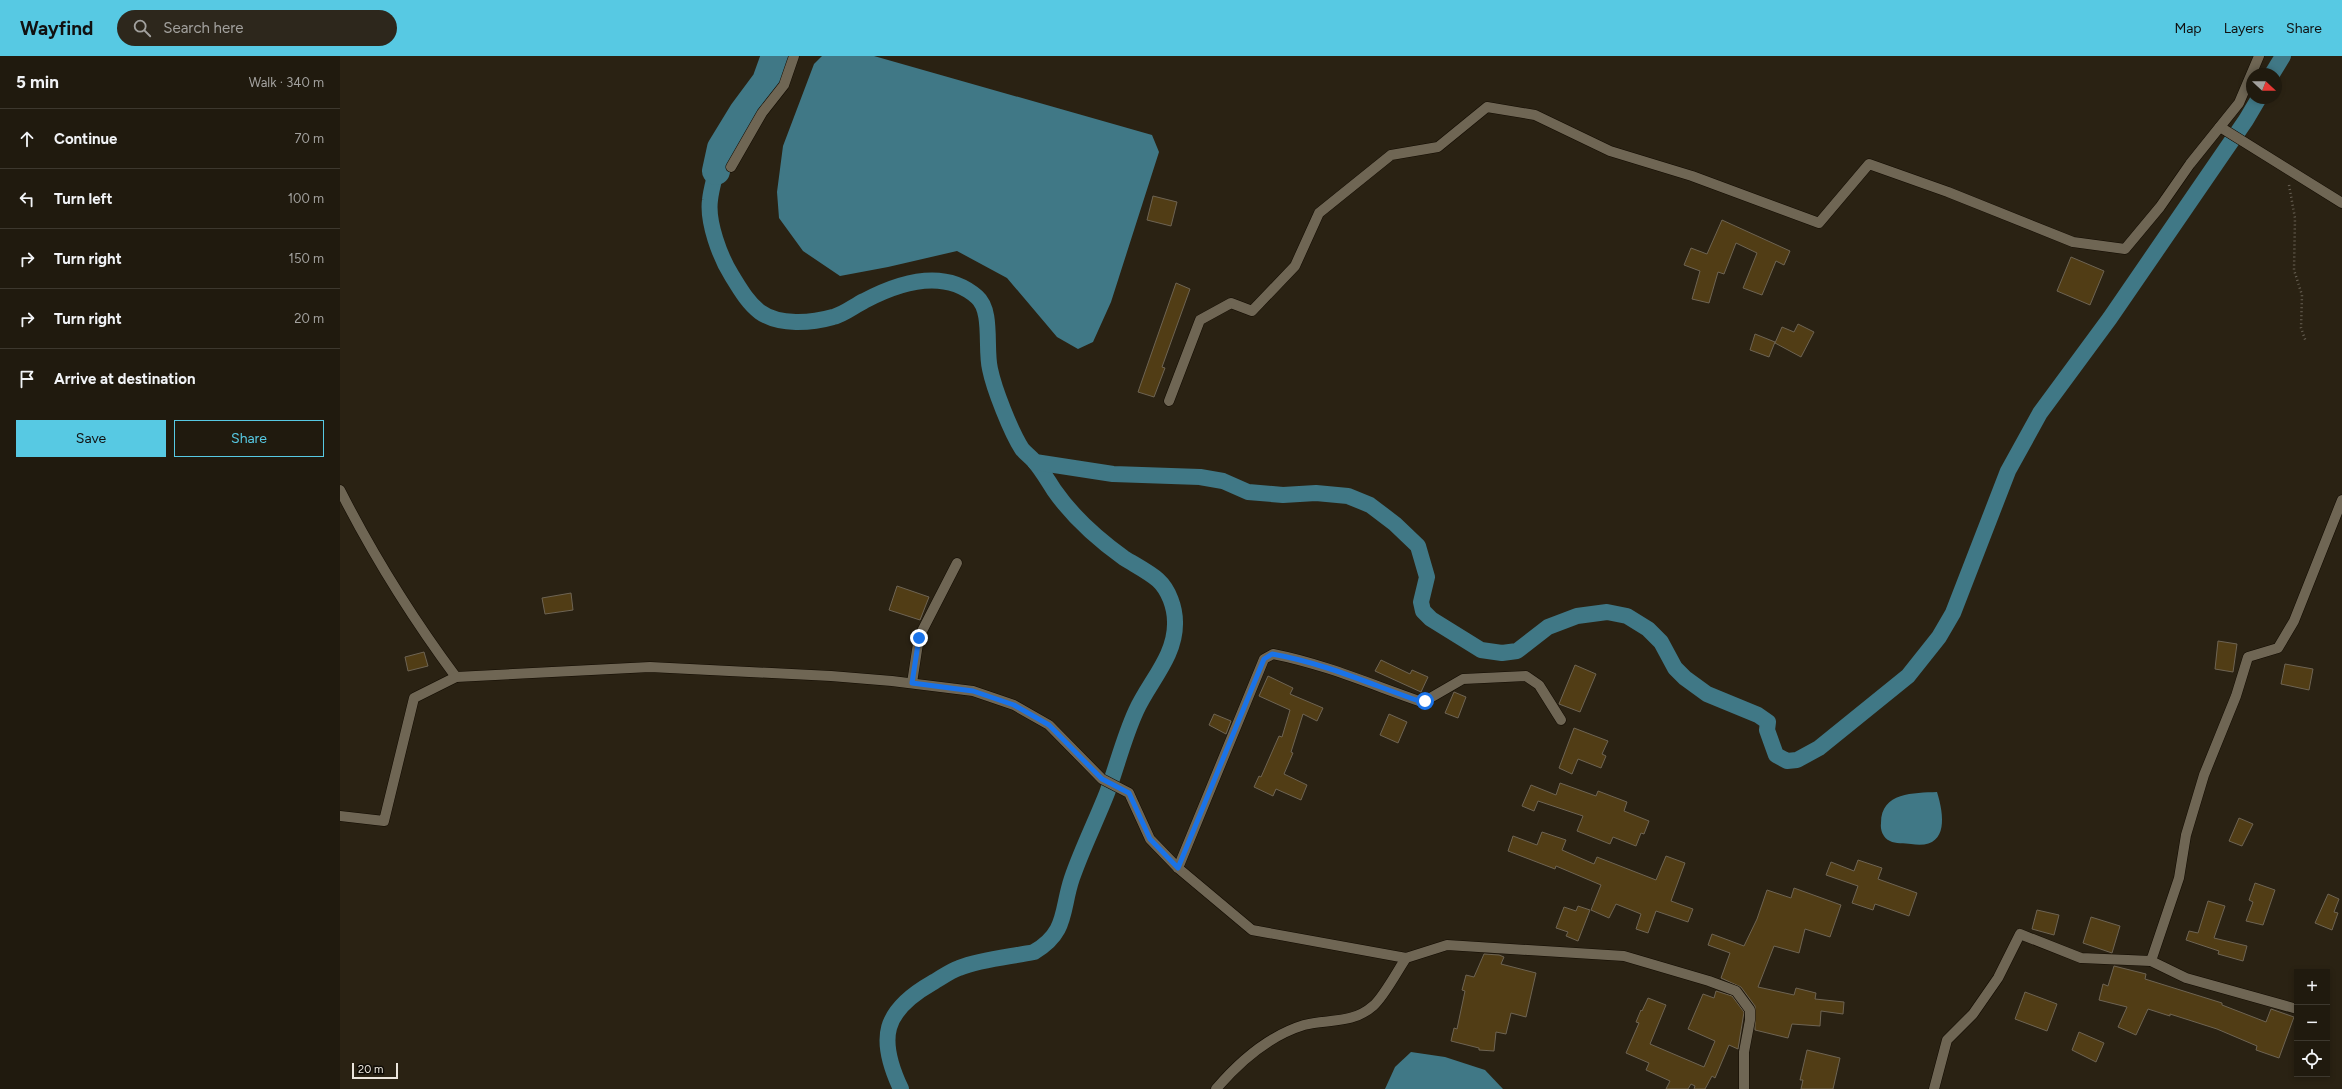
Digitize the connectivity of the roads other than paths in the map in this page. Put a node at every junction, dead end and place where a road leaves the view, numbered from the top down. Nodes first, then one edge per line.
1 (794, 56) edge
2 (2259, 56) edge
3 (2220, 127) junction
4 (731, 167) dead end
5 (2342, 203) edge
6 (1169, 401) dead end
7 (340, 490) edge
8 (2342, 500) edge
9 (957, 564) dead end
10 (456, 677) junction
11 (912, 683) junction
12 (1561, 720) dead end
13 (340, 816) edge
14 (1178, 868) junction
15 (1406, 958) junction
16 (2151, 961) junction
17 (2294, 1008) edge
18 (1216, 1089) edge
19 (1744, 1089) edge
20 (1934, 1089) edge

1 - 4 street
2 - 3 street
3 - 5 street
3 - 6 street
7 - 10 street
8 - 16 street
9 - 11 street
10 - 11 street
10 - 13 street
11 - 14 street
12 - 14 street
14 - 15 street
15 - 18 street
15 - 19 street
16 - 17 street
16 - 20 street

